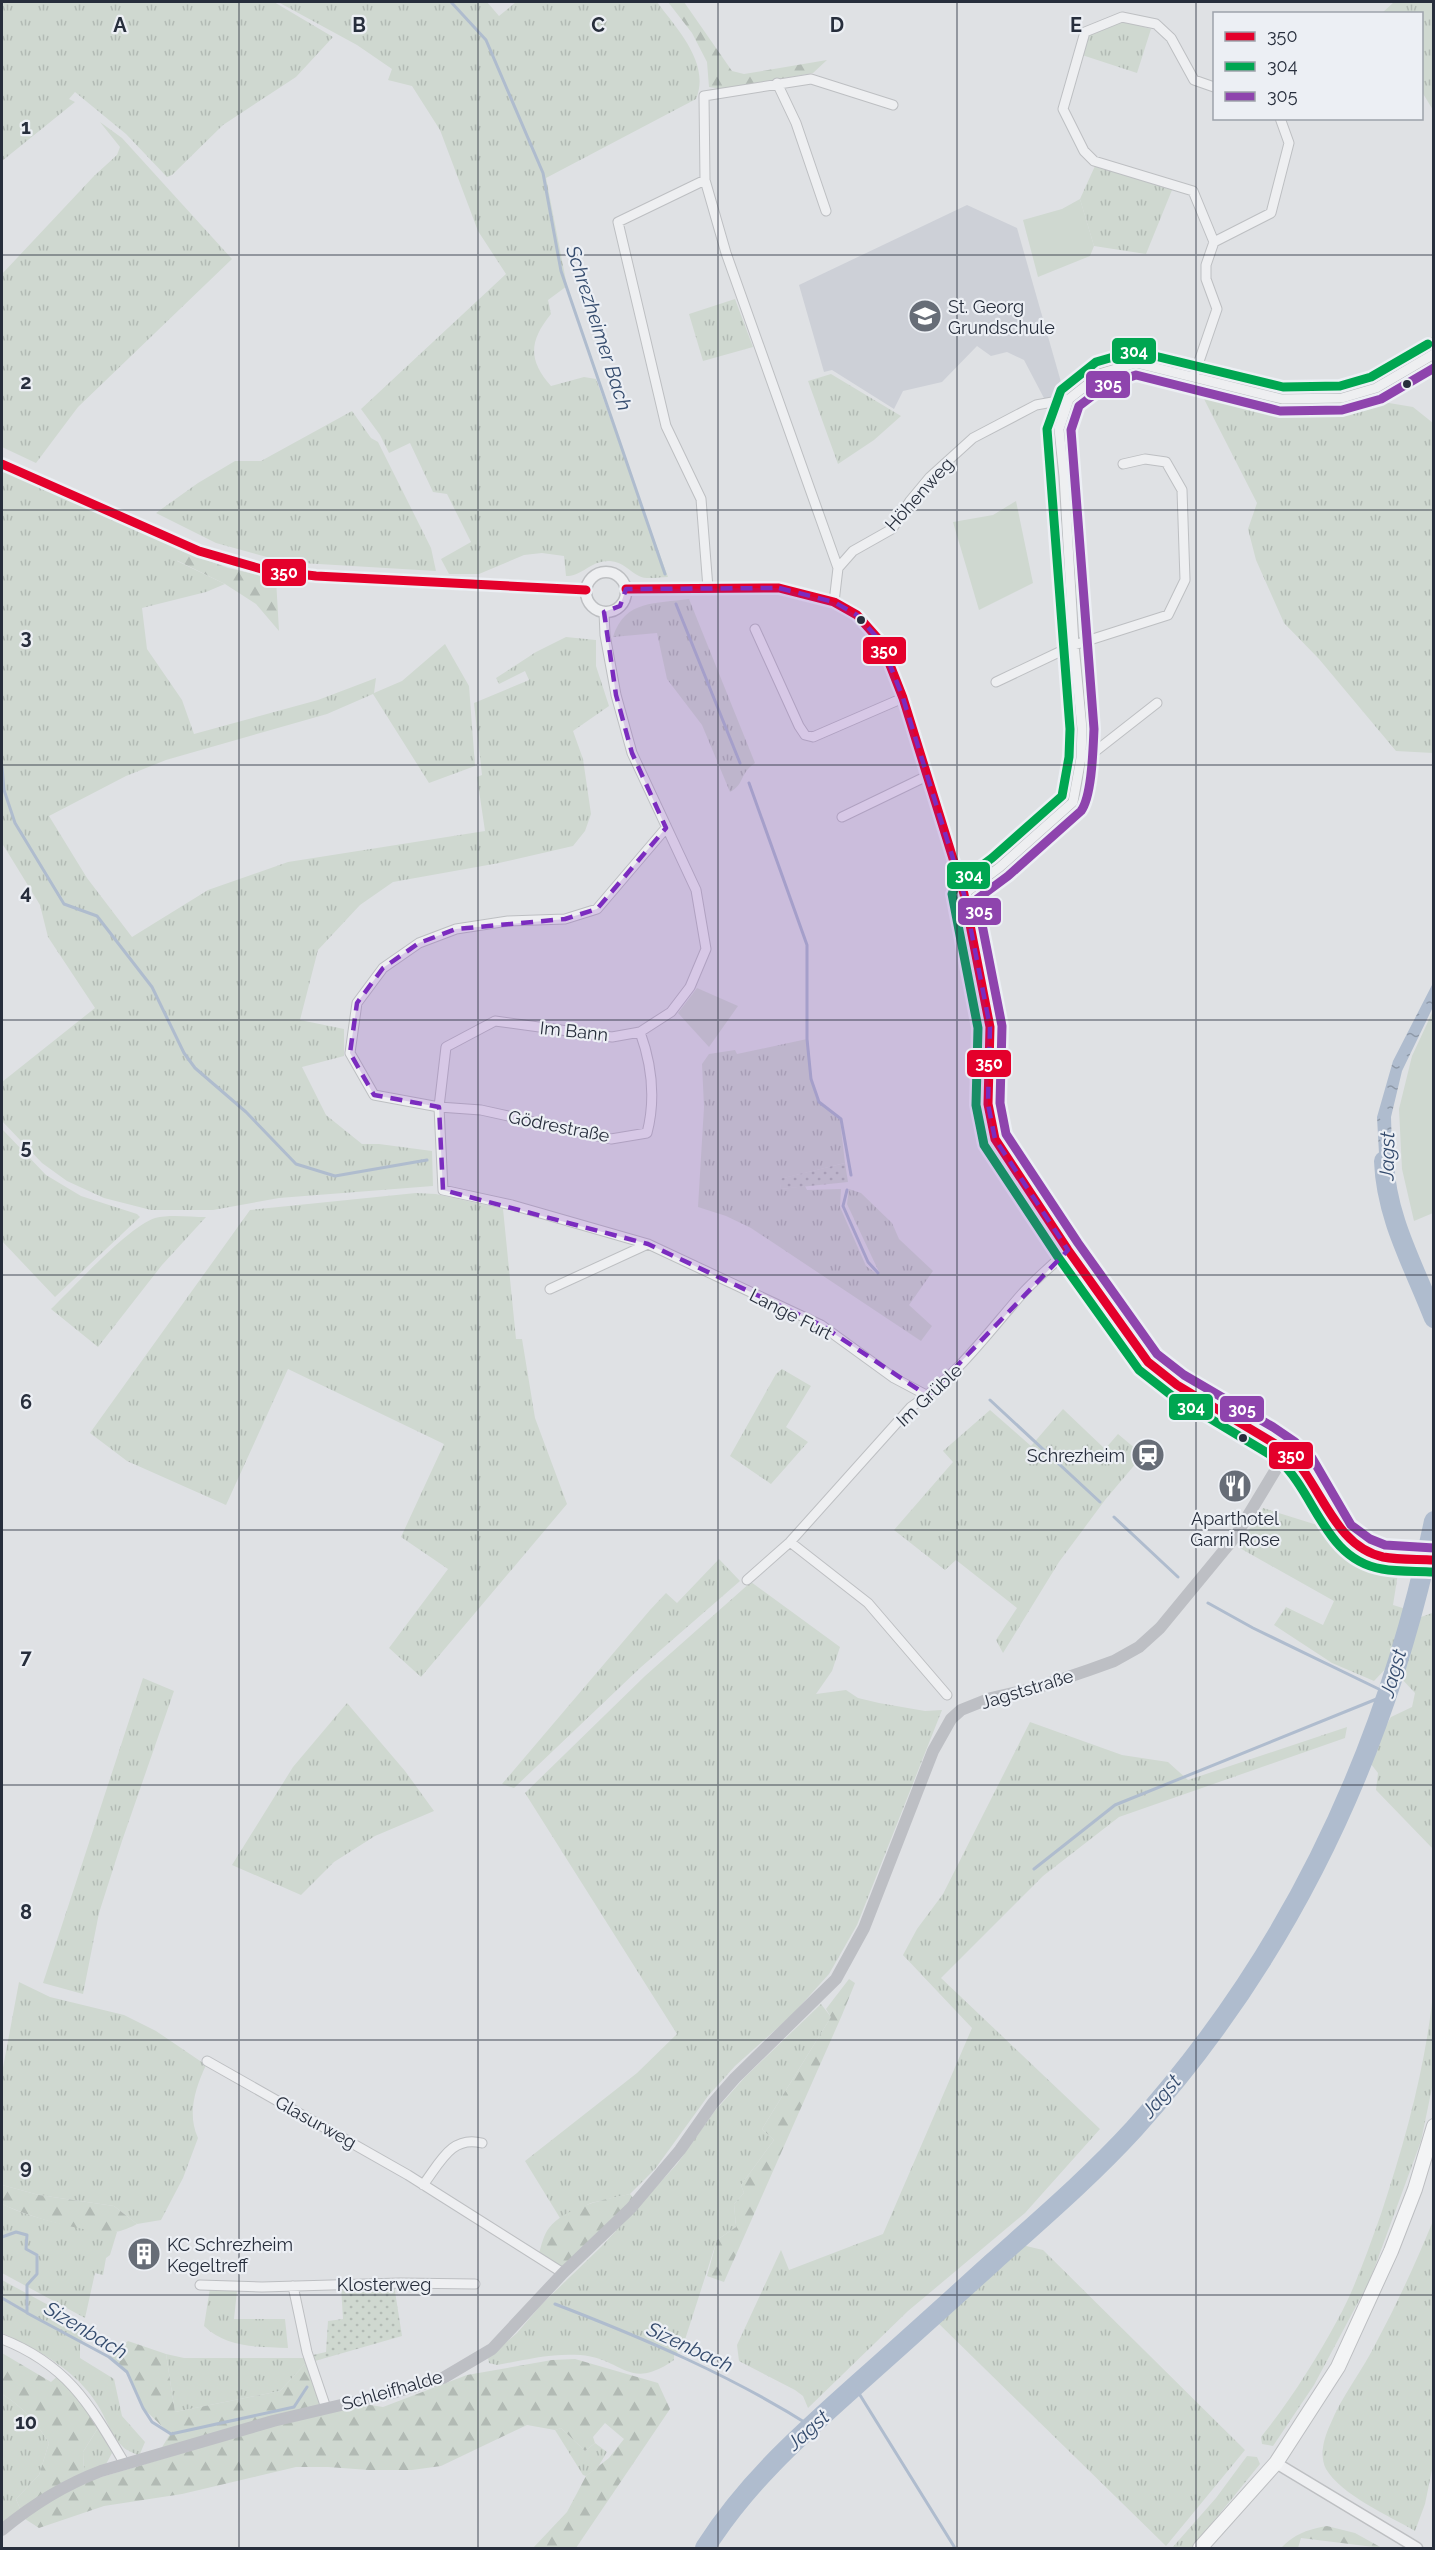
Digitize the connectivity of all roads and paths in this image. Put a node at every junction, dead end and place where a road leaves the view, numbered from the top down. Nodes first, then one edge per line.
1 (777, 83) junction
2 (1213, 86) edge
3 (893, 105) dead end
4 (1281, 120) edge
5 (705, 180) junction
6 (826, 211) dead end
7 (1214, 242) junction
8 (1434, 354) edge
9 (1194, 376) junction
10 (1069, 399) junction
11 (2, 464) edge
12 (1124, 464) dead end
13 (838, 567) junction
14 (708, 588) junction
15 (626, 589) junction
16 (586, 590) junction
17 (834, 602) junction
18 (604, 612) junction
19 (755, 629) dead end
20 (1074, 645) junction
21 (996, 682) dead end
22 (903, 698) junction
23 (1156, 703) dead end
24 (1081, 758) junction
25 (927, 776) junction
26 (842, 817) dead end
27 (666, 828) junction
28 (964, 894) junction
29 (640, 1032) junction
30 (439, 1107) junction
31 (442, 1190) joint
32 (648, 1244) junction
33 (1068, 1250) junction
34 (550, 1289) dead end
35 (928, 1396) junction
36 (1287, 1451) junction
37 (790, 1542) junction
38 (1434, 1560) edge
39 (747, 1580) dead end
40 (947, 1695) dead end
41 (207, 2061) dead end
42 (1434, 2126) edge
43 (482, 2143) dead end
44 (423, 2185) junction
45 (563, 2274) junction
46 (475, 2284) dead end
47 (200, 2285) dead end
48 (293, 2286) junction
49 (2, 2339) edge
50 (326, 2409) junction
51 (1276, 2463) junction
52 (125, 2464) junction
53 (2, 2530) edge
54 (1200, 2548) edge
55 (1417, 2548) edge

1 - 3 street
1 - 5 street
1 - 6 street
2 - 7 street
4 - 7 street
5 - 13 street
5 - 14 street
7 - 9 street
8 - 9 street
9 - 10 street
10 - 13 street, Höhenweg
10 - 20 street
11 - 16 street
12 - 20 street
13 - 17 street
14 - 15 street
14 - 17 street
15 - 16 street
15 - 18 street
16 - 18 street
17 - 22 street
18 - 27 street, Im Bann
19 - 22 street
20 - 21 street
20 - 24 street
22 - 25 street
23 - 24 street
24 - 28 street
25 - 26 street
25 - 28 street
27 - 29 street, Im Bann
27 - 30 street
28 - 33 street
29 - 30 street, Im Bann
29 - 30 street, Gödrestraße
30 - 31 street, Im Bann
31 - 32 street, Lange Furt
32 - 34 street
32 - 35 street, Lange Furt
33 - 35 street, Im Grüble
33 - 36 street
35 - 37 street, Im Grüble
36 - 38 main road
36 - 45 main road, Jagststraße
37 - 39 street, Im Grüble
37 - 40 street
41 - 44 street, Glasurweg
42 - 51 main road
43 - 44 street
44 - 45 street, Glasurweg
45 - 50 main road, Schleifhalde
46 - 48 street, Klosterweg
47 - 48 street, Klosterweg
48 - 50 street
49 - 52 street
50 - 52 main road, Schleifhalde
51 - 54 main road
51 - 55 street
52 - 53 main road, Schleifhalde

